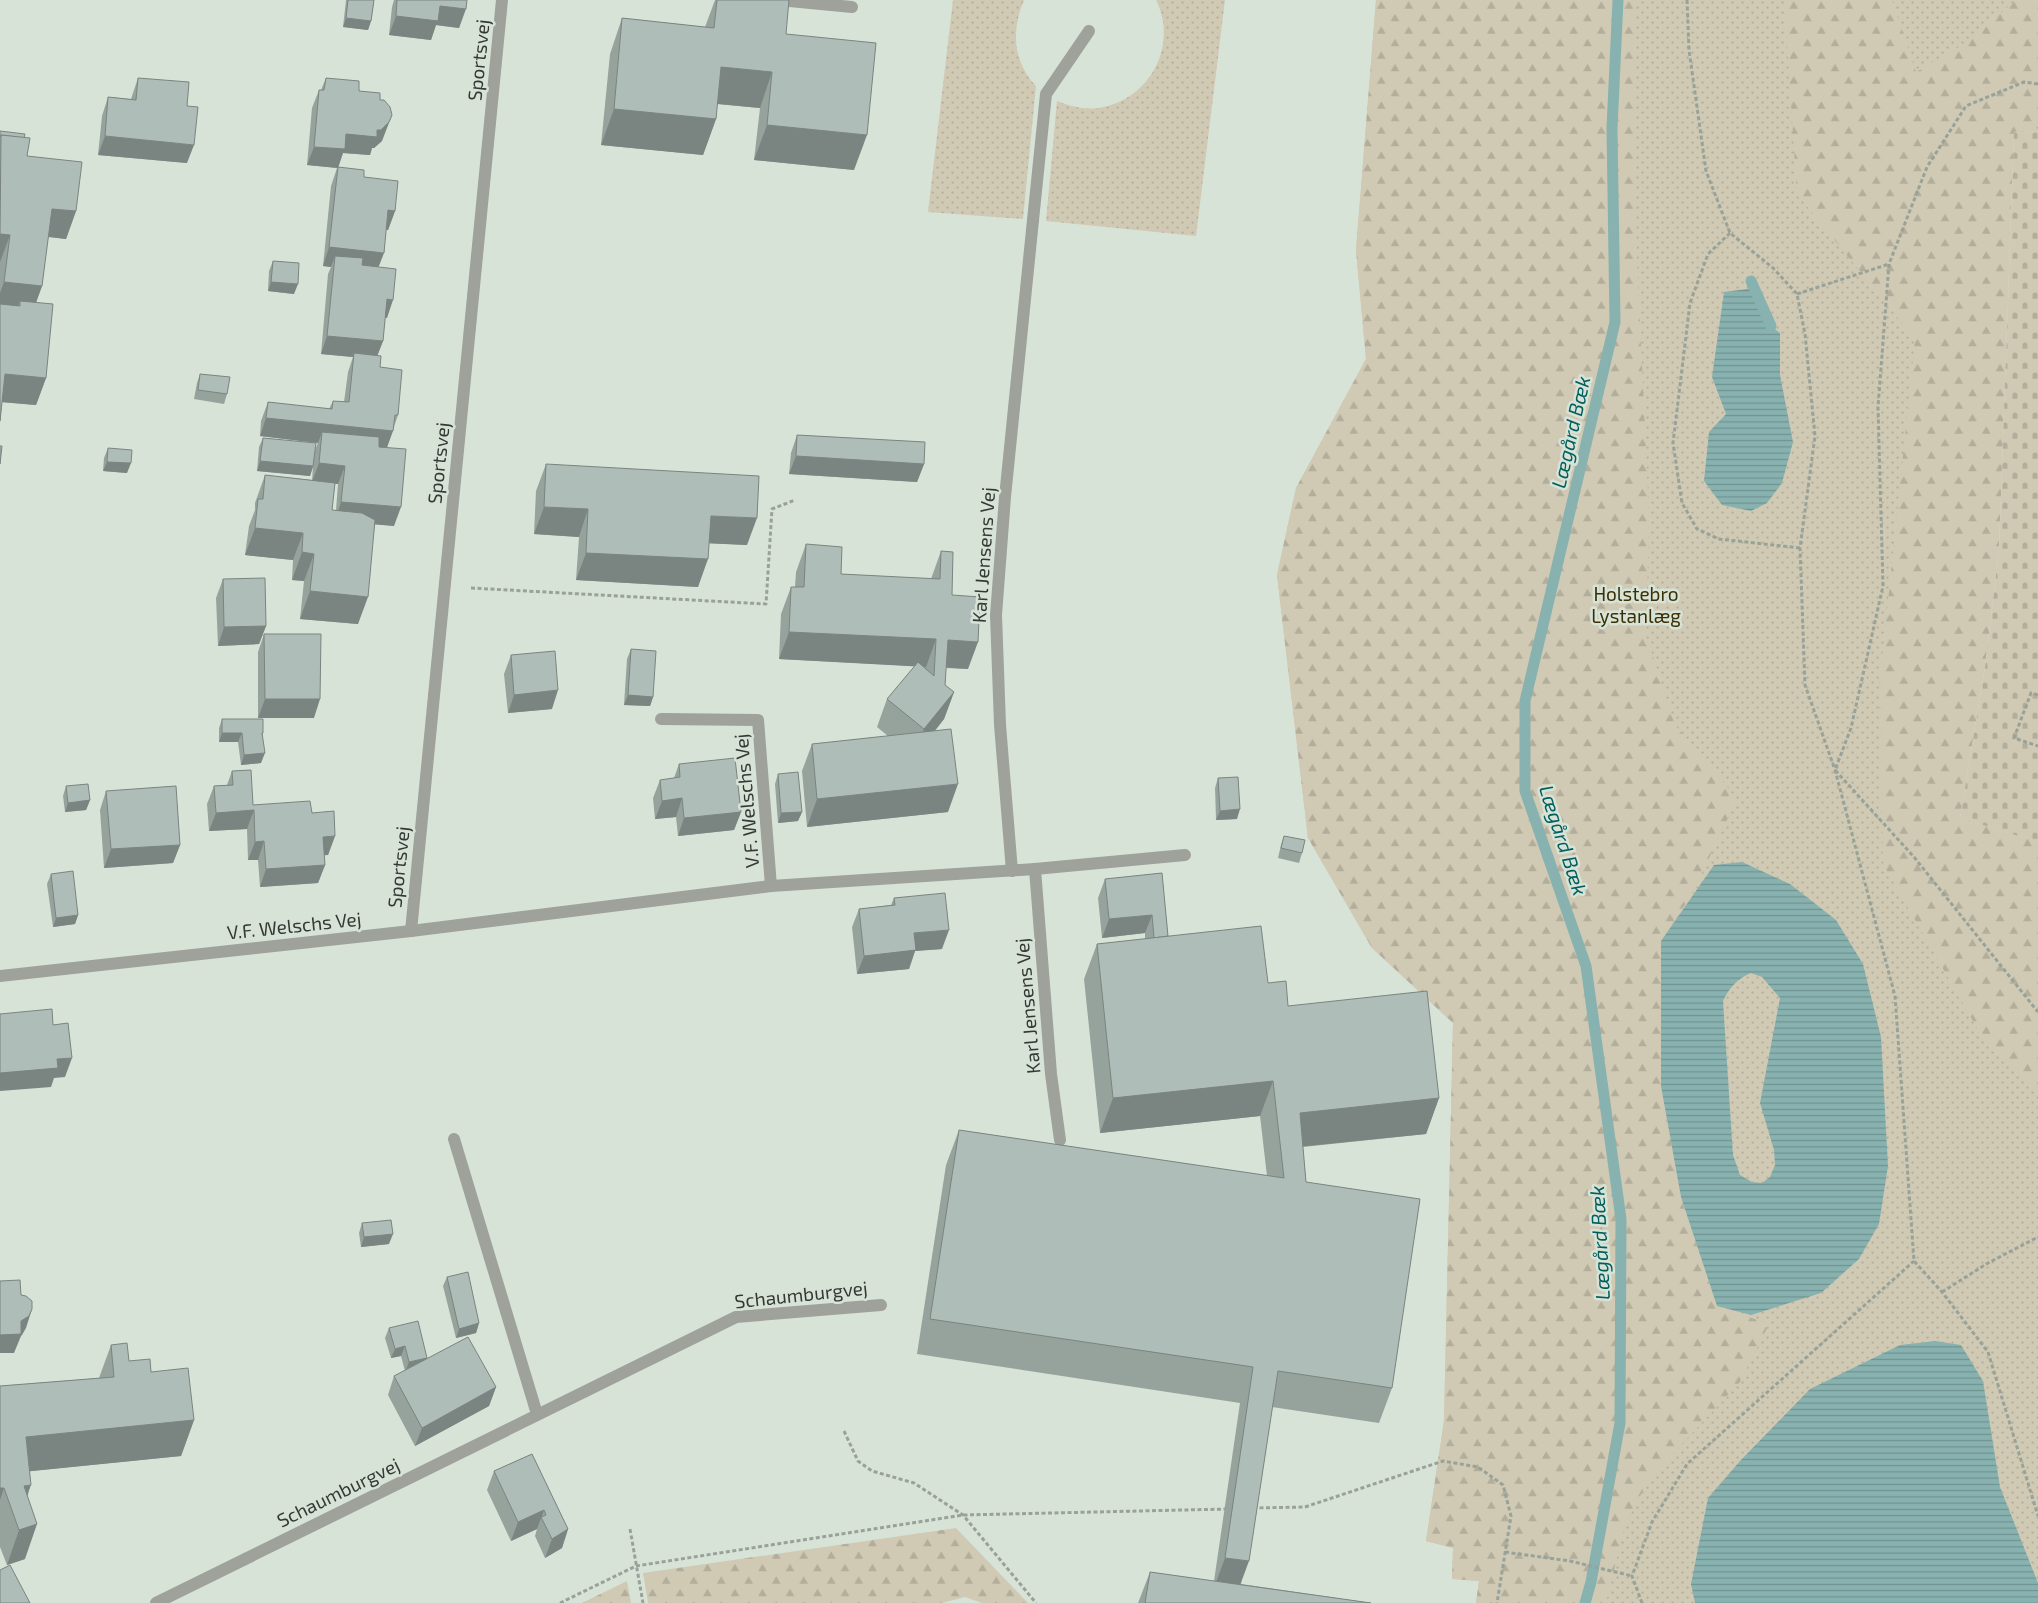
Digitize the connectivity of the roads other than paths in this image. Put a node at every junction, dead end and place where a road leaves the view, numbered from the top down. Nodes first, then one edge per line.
1 (502, 0) edge
2 (779, 0) edge
3 (852, 7) dead end
4 (1089, 31) dead end
5 (661, 719) dead end
6 (1185, 855) dead end
7 (1035, 869) junction
8 (1012, 871) junction
9 (771, 886) junction
10 (411, 931) junction
11 (0, 976) edge
12 (454, 1139) dead end
13 (1060, 1140) dead end
14 (881, 1304) dead end
15 (537, 1414) junction
16 (180, 1598) edge
17 (156, 1603) edge

1 - 10 street, Sportsvej
2 - 3 street
4 - 8 street, Karl Jensens Vej
5 - 9 street, V.F. Welschs Vej
6 - 7 street
7 - 8 street
7 - 13 street, Karl Jensens Vej
8 - 9 street, V.F. Welschs Vej
9 - 10 street, V.F. Welschs Vej
10 - 11 street, V.F. Welschs Vej
12 - 15 street
14 - 15 street, Schaumburgvej
15 - 16 street, Schaumburgvej
16 - 17 street, Schaumburgvej

